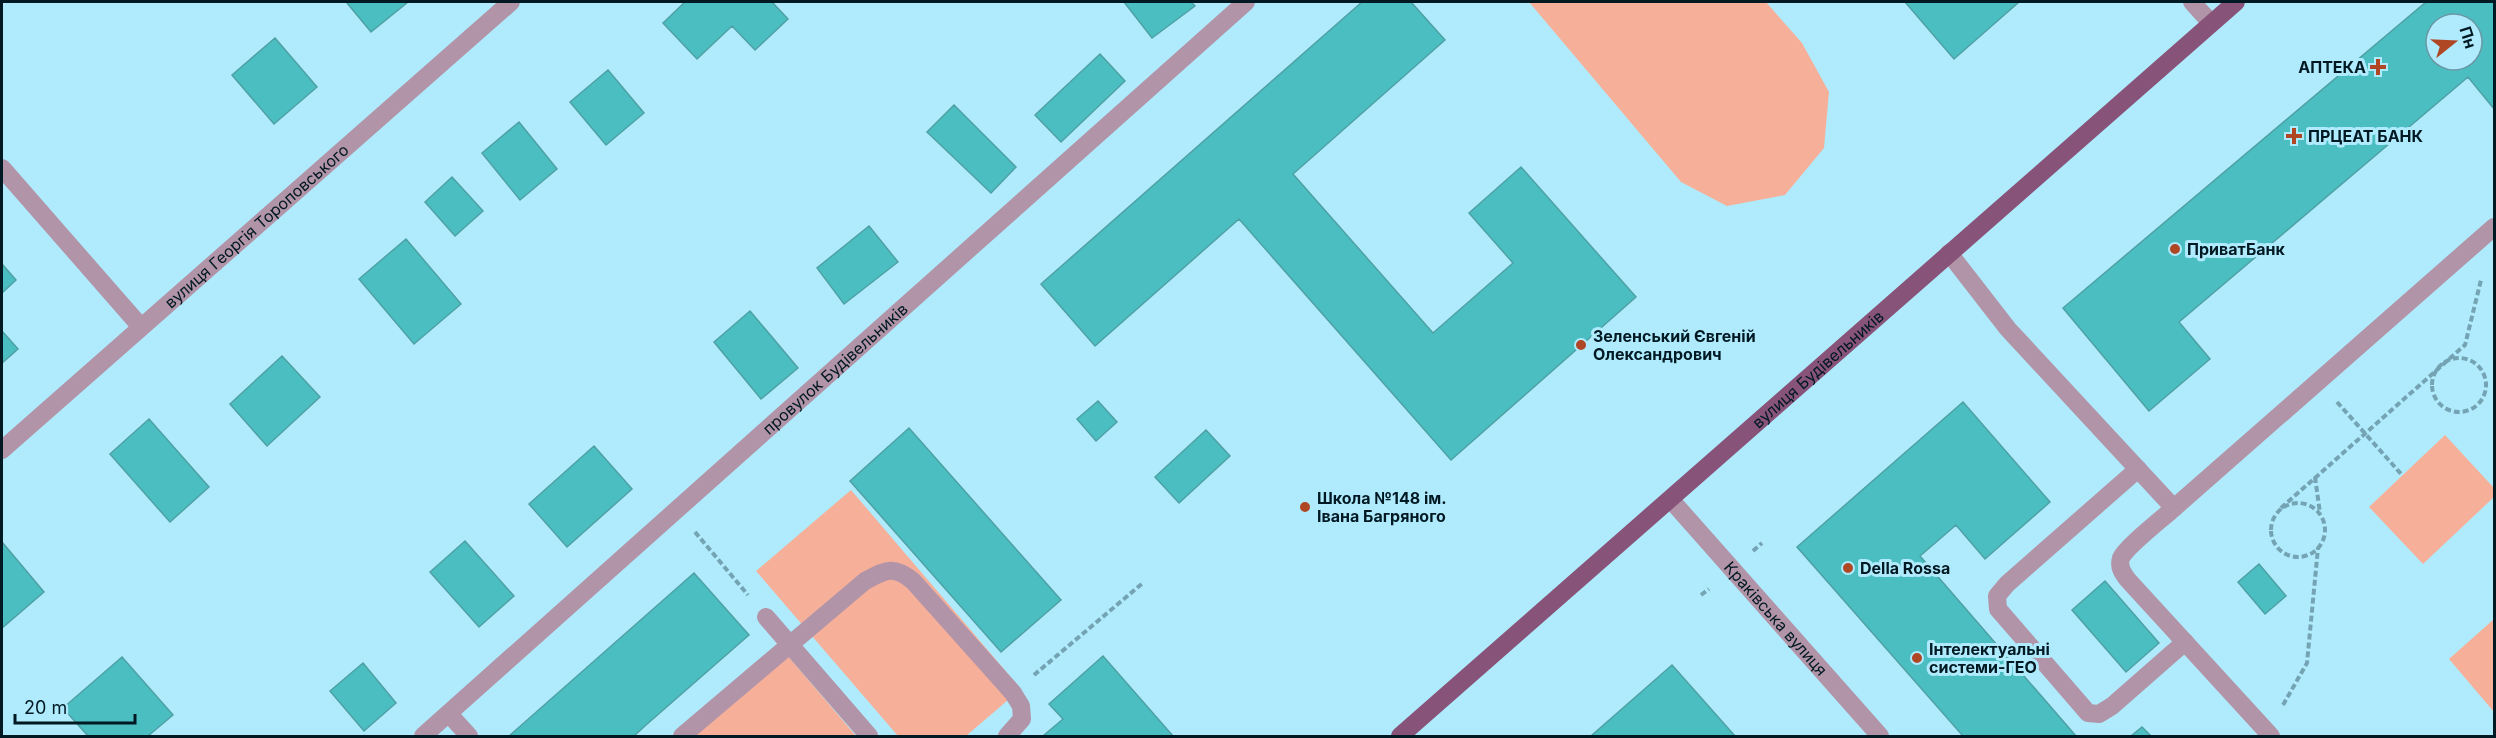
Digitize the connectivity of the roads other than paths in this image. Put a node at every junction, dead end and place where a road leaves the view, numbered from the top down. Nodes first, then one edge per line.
1 (511, 2) edge
2 (1245, 2) edge
3 (2192, 2) edge
4 (2235, 2) edge
5 (2211, 23) junction
6 (2, 168) edge
7 (2494, 227) edge
8 (1949, 253) junction
9 (141, 327) junction
10 (2, 450) edge
11 (2138, 469) junction
12 (1671, 500) junction
13 (2174, 508) junction
14 (766, 617) road end
15 (2185, 642) junction
16 (790, 645) junction
17 (448, 714) junction
18 (2269, 734) edge
19 (423, 736) edge
20 (469, 736) edge
21 (682, 736) edge
22 (869, 736) edge
23 (1007, 736) edge
24 (1400, 736) edge
25 (1880, 736) edge

1 - 9 street, вулиця Георгія Тороповського
2 - 17 street, провулок Будівельників
3 - 5 street
4 - 5 main road, вулиця Будівельників
5 - 8 main road, вулиця Будівельників
6 - 9 street
7 - 13 street
8 - 11 street
8 - 12 main road, вулиця Будівельників
9 - 10 street, вулиця Георгія Тороповського
11 - 13 street
11 - 15 street
12 - 24 main road, вулиця Будівельників
12 - 25 street, Краківська вулиця
13 - 15 street
14 - 16 street
15 - 18 street
16 - 21 street
16 - 22 street
16 - 23 street
17 - 19 street, провулок Будівельників
17 - 20 street

